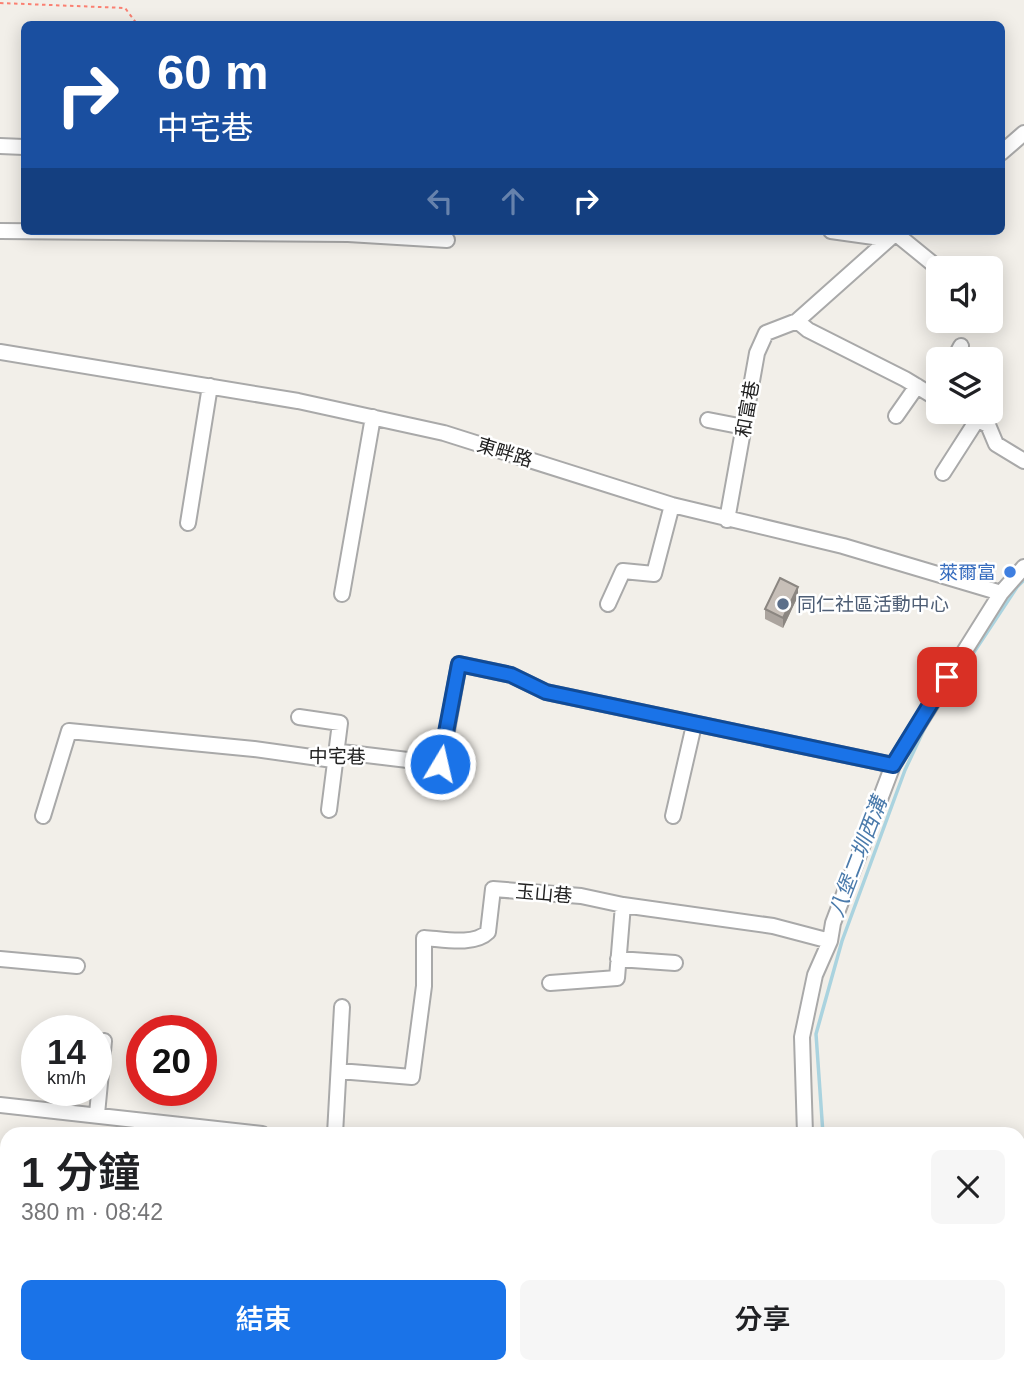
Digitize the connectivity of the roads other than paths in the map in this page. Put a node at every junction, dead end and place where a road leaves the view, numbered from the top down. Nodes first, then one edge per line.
1 (1024, 132) edge
2 (0, 146) edge
3 (21, 147) edge
4 (1005, 149) edge
5 (0, 231) edge
6 (21, 231) edge
7 (364, 235) edge
8 (893, 235) edge
9 (895, 235) edge
10 (447, 240) dead end
11 (926, 259) edge
12 (797, 321) junction
13 (0, 352) edge
14 (210, 386) junction
15 (917, 386) junction
16 (926, 390) edge
17 (896, 416) dead end
18 (373, 417) junction
19 (708, 420) dead end
20 (974, 424) edge
21 (986, 424) edge
22 (744, 428) junction
23 (1024, 461) edge
24 (943, 472) dead end
25 (672, 505) junction
26 (727, 520) junction
27 (188, 523) dead end
28 (1024, 566) edge
29 (1001, 593) junction
30 (342, 594) dead end
31 (608, 604) dead end
32 (299, 717) dead end
33 (694, 724) junction
34 (337, 754) junction
35 (893, 765) junction
36 (329, 810) dead end
37 (44, 816) dead end
38 (673, 816) dead end
39 (623, 905) junction
40 (830, 941) junction
41 (0, 959) edge
42 (618, 959) junction
43 (675, 963) dead end
44 (77, 966) dead end
45 (551, 983) dead end
46 (342, 1007) dead end
47 (338, 1071) junction
48 (0, 1105) edge
49 (98, 1106) edge
50 (97, 1114) junction
51 (204, 1127) edge
52 (335, 1127) edge
53 (806, 1127) edge

1 - 4 street
2 - 3 street
5 - 6 street
7 - 10 street
8 - 12 street, 和富巷
9 - 11 street
12 - 15 street
12 - 22 street, 和富巷
13 - 14 street, 東畔路
14 - 18 street, 東畔路
14 - 27 street
15 - 16 street
15 - 17 street
18 - 25 street, 東畔路
18 - 30 street
19 - 22 street
20 - 24 street
21 - 23 street
22 - 26 street, 和富巷
25 - 26 street, 東畔路
25 - 31 street
26 - 29 street, 東畔路
28 - 29 street
29 - 35 street
32 - 34 street
33 - 34 street, 中宅巷
33 - 35 street, 中宅巷
33 - 38 street
34 - 36 street
34 - 37 street, 中宅巷
35 - 40 street
39 - 40 street, 玉山巷
39 - 42 street
39 - 47 street, 玉山巷
40 - 53 street
41 - 44 street
42 - 43 street
42 - 45 street
46 - 47 street
47 - 52 street
48 - 50 street
49 - 50 street
50 - 51 street

